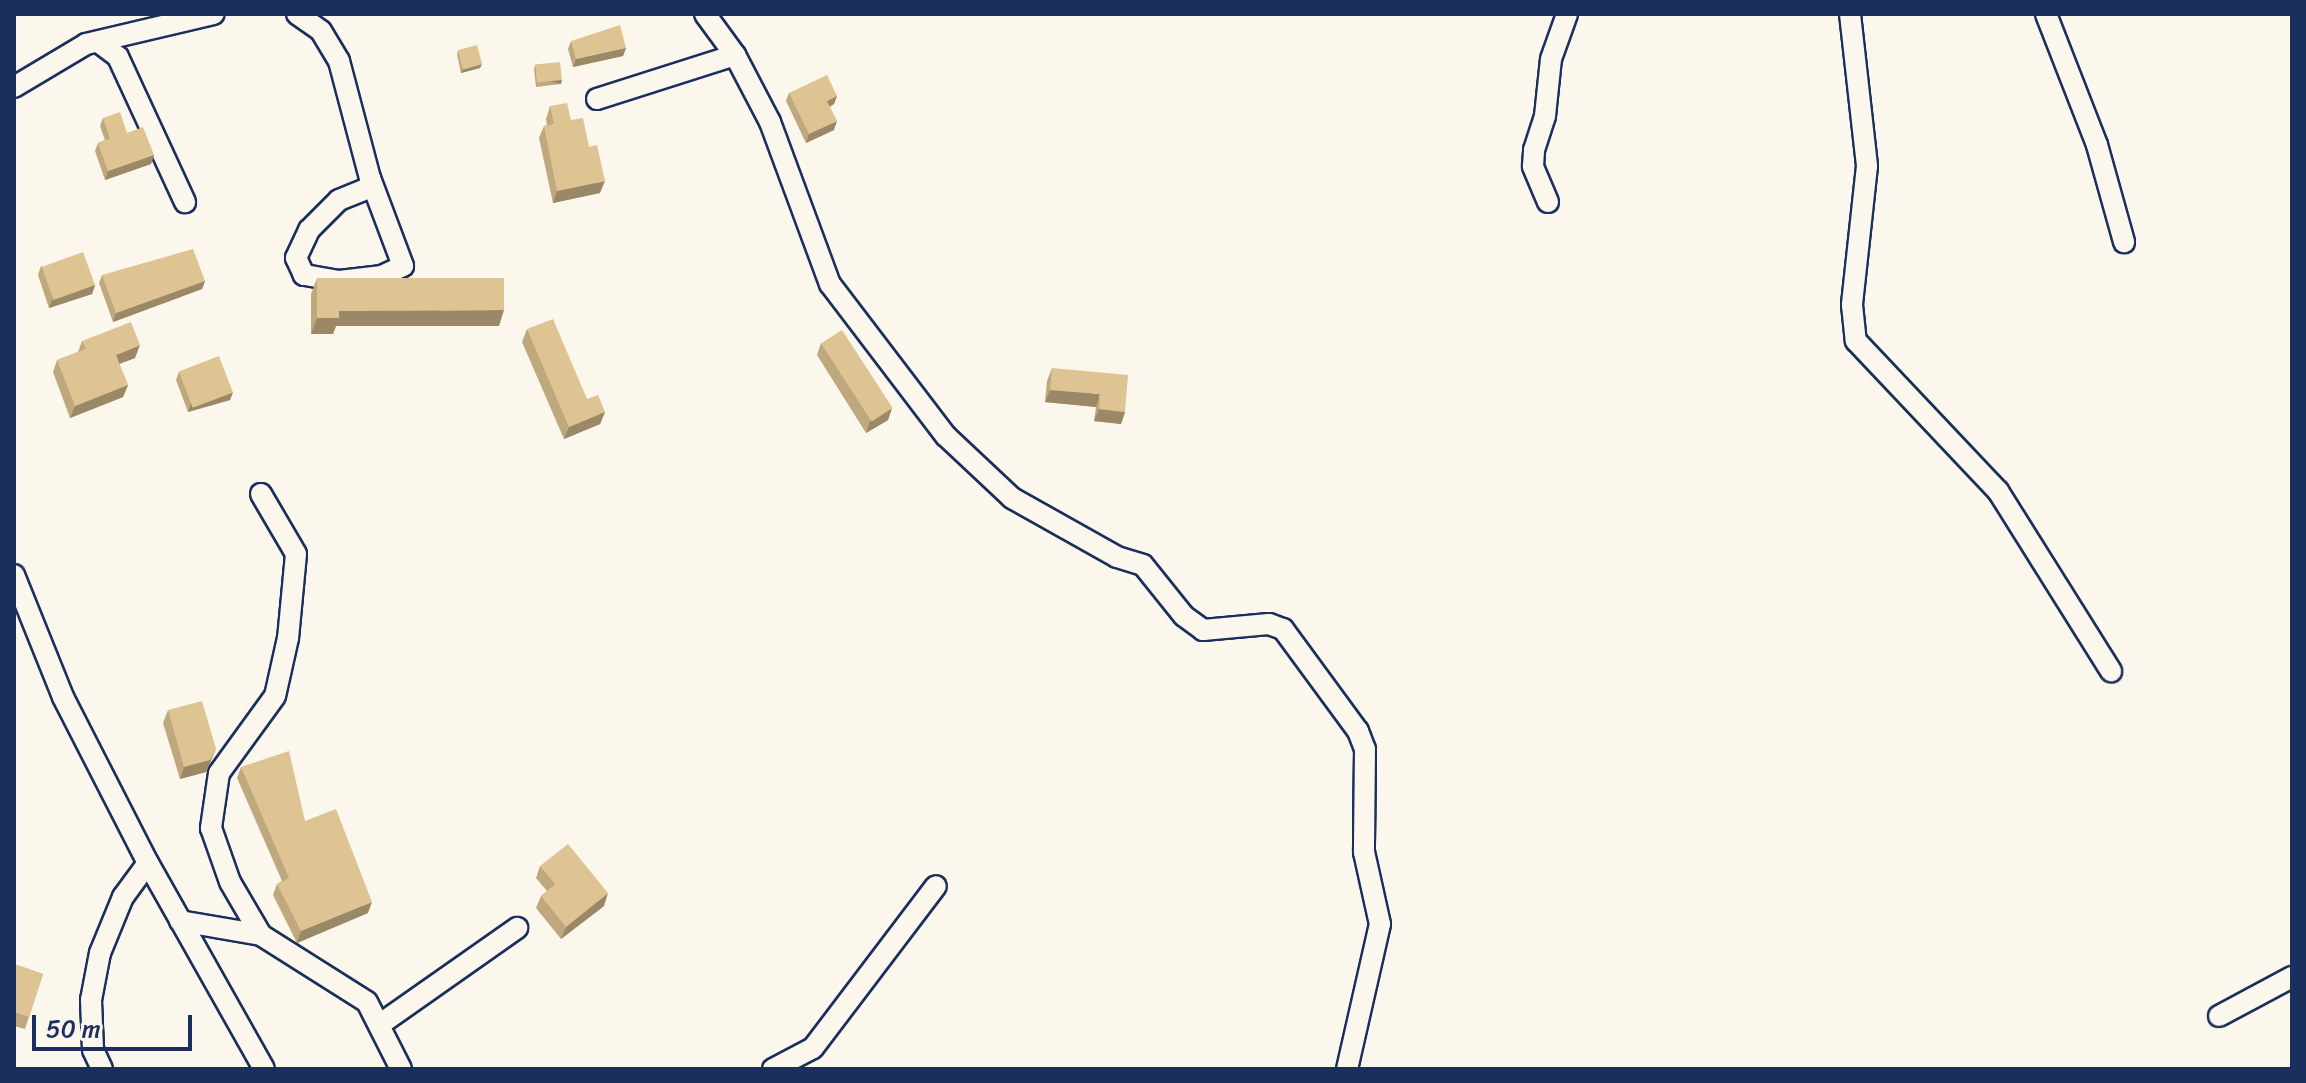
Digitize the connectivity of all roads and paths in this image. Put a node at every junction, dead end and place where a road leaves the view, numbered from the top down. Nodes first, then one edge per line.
1 (214, 14) edge
2 (297, 14) edge
3 (705, 14) edge
4 (1567, 14) edge
5 (1850, 14) edge
6 (2046, 14) edge
7 (101, 44) junction
8 (735, 55) junction
9 (14, 87) edge
10 (597, 99) dead end
11 (370, 178) junction
12 (185, 202) dead end
13 (1548, 202) dead end
14 (2124, 242) dead end
15 (261, 494) dead end
16 (14, 575) edge
17 (2111, 671) dead end
18 (148, 863) junction
19 (936, 886) dead end
20 (180, 921) junction
21 (517, 928) dead end
22 (261, 935) junction
23 (2292, 977) edge
24 (2219, 1016) dead end
25 (379, 1025) junction
26 (102, 1069) edge
27 (264, 1069) edge
28 (401, 1069) edge
29 (773, 1069) edge
30 (1347, 1069) edge

1 - 7 street
2 - 11 street
3 - 8 street
4 - 13 street
5 - 17 street
6 - 14 street
7 - 9 street
7 - 12 street
8 - 10 street
8 - 30 street
11 - 11 street
15 - 22 street
16 - 18 street
18 - 20 street
18 - 26 street
19 - 29 street
20 - 22 street
20 - 27 street
21 - 25 street
22 - 25 street
23 - 24 street
25 - 28 street

